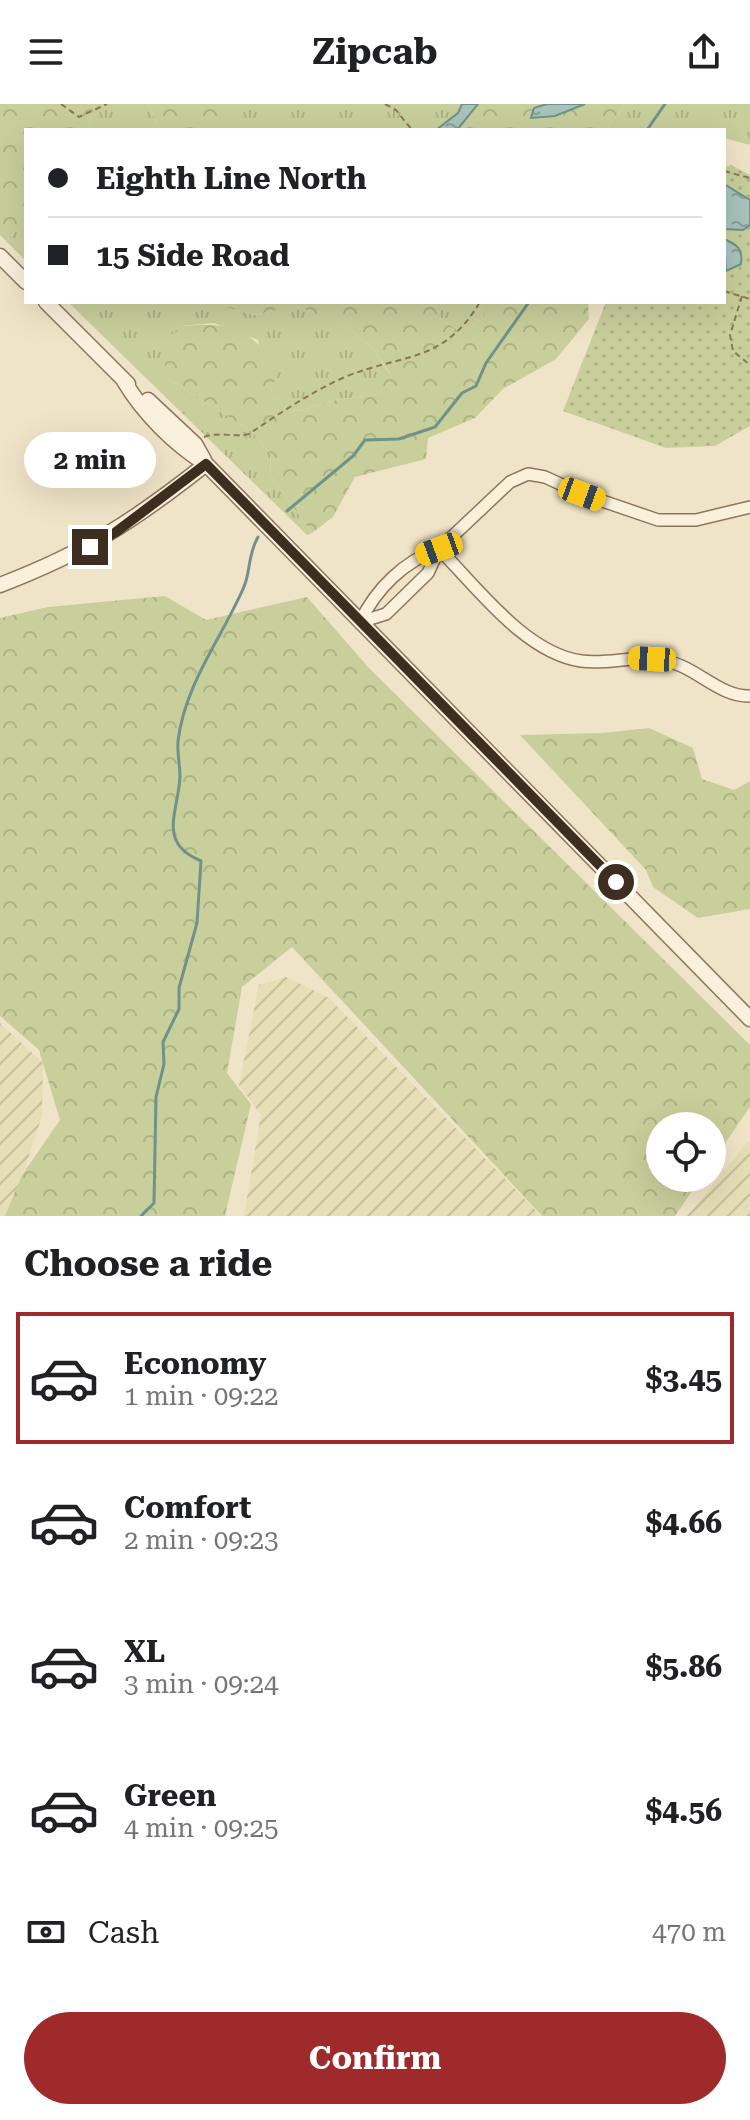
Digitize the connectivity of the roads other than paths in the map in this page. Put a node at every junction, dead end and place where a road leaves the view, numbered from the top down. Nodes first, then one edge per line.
1 (0, 256) edge
2 (24, 280) edge
3 (48, 304) edge
4 (206, 464) junction
5 (750, 507) edge
6 (439, 549) junction
7 (0, 585) edge
8 (360, 622) junction
9 (750, 696) edge
10 (750, 1019) edge

1 - 2 street
3 - 4 street
4 - 7 street
4 - 8 street
5 - 6 street
6 - 8 street
6 - 8 street
6 - 9 street
8 - 10 street

